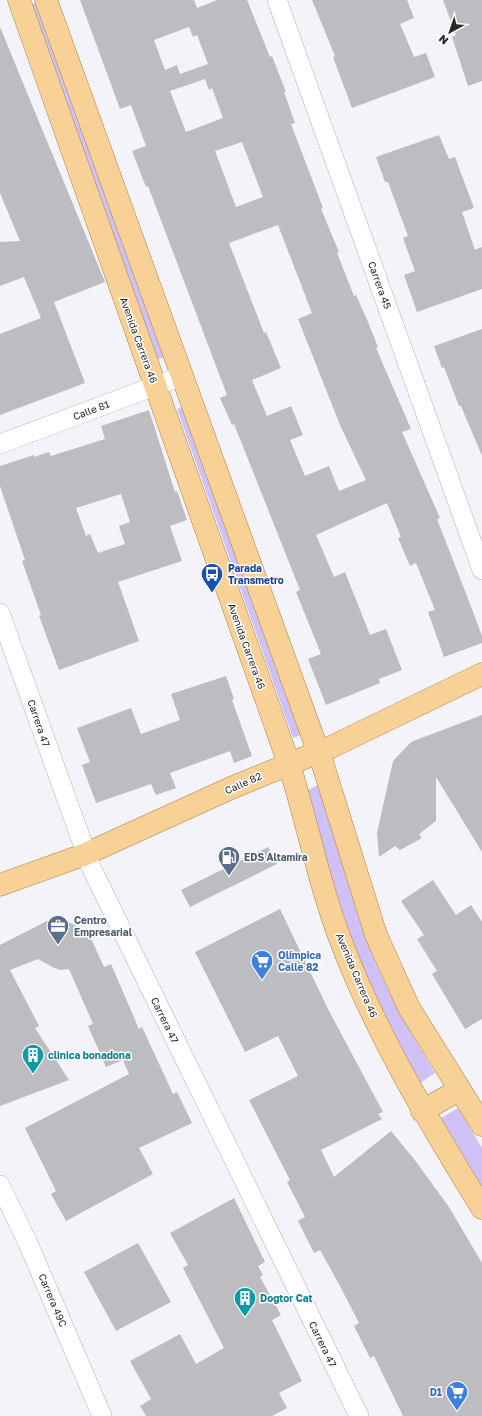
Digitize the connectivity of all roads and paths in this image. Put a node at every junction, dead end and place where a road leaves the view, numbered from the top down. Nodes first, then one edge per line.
1 (19, 0) edge
2 (46, 0) edge
3 (277, 0) edge
4 (182, 376) junction
5 (155, 386) junction
6 (0, 444) edge
7 (482, 570) edge
8 (0, 613) edge
9 (482, 674) edge
10 (318, 752) junction
11 (289, 764) junction
12 (86, 854) junction
13 (0, 885) edge
14 (459, 1090) junction
15 (422, 1111) junction
16 (482, 1125) edge
17 (0, 1185) edge
18 (482, 1208) edge
19 (102, 1416) edge
20 (359, 1416) edge

1 - 5 main road, Avenida Carrera 46
2 - 4 main road
3 - 7 street, Carrera 45
4 - 5 street, Calle 81
4 - 10 main road
5 - 6 street, Calle 81
5 - 11 main road, Avenida Carrera 46
8 - 12 street, Carrera 47
9 - 10 main road, Calle 82
10 - 11 main road, Calle 82
10 - 14 main road
11 - 12 main road, Calle 82
11 - 15 main road, Avenida Carrera 46
12 - 13 main road, Calle 82
12 - 20 street, Carrera 47
14 - 15 main road
14 - 16 main road
15 - 18 main road, Avenida Carrera 46
17 - 19 street, Carrera 49C

